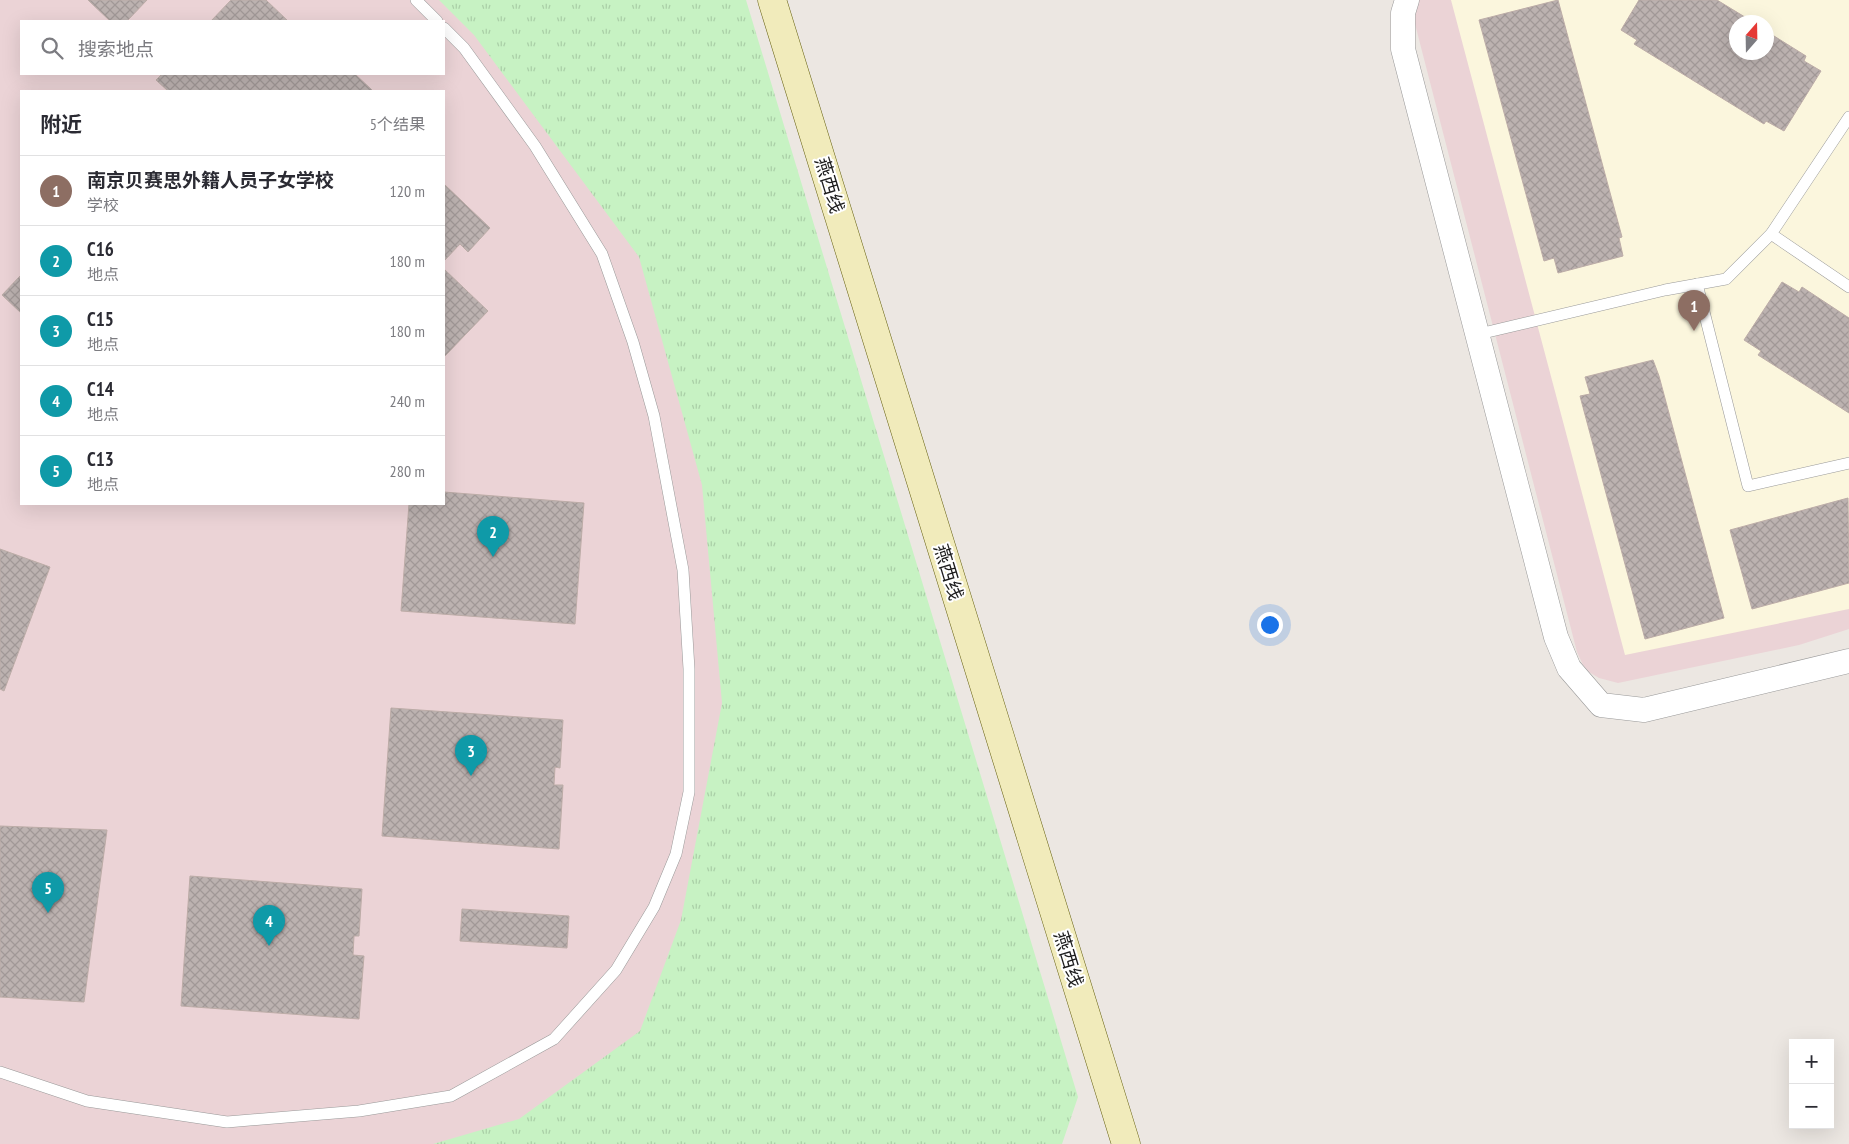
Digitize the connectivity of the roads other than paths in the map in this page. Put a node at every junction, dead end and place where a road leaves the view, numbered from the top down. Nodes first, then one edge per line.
1 (416, 0) edge
2 (772, 0) edge
3 (1407, 0) edge
4 (436, 20) edge
5 (445, 29) edge
6 (1849, 117) edge
7 (1771, 234) junction
8 (1697, 284) junction
9 (1849, 287) edge
10 (1478, 334) junction
11 (1849, 463) edge
12 (1849, 661) edge
13 (0, 1072) edge
14 (1126, 1144) edge

1 - 4 lane
2 - 14 main road, 燕西线
3 - 10 street
5 - 13 lane
6 - 7 lane
7 - 8 lane
7 - 9 lane
8 - 10 lane
8 - 11 lane
10 - 12 street

